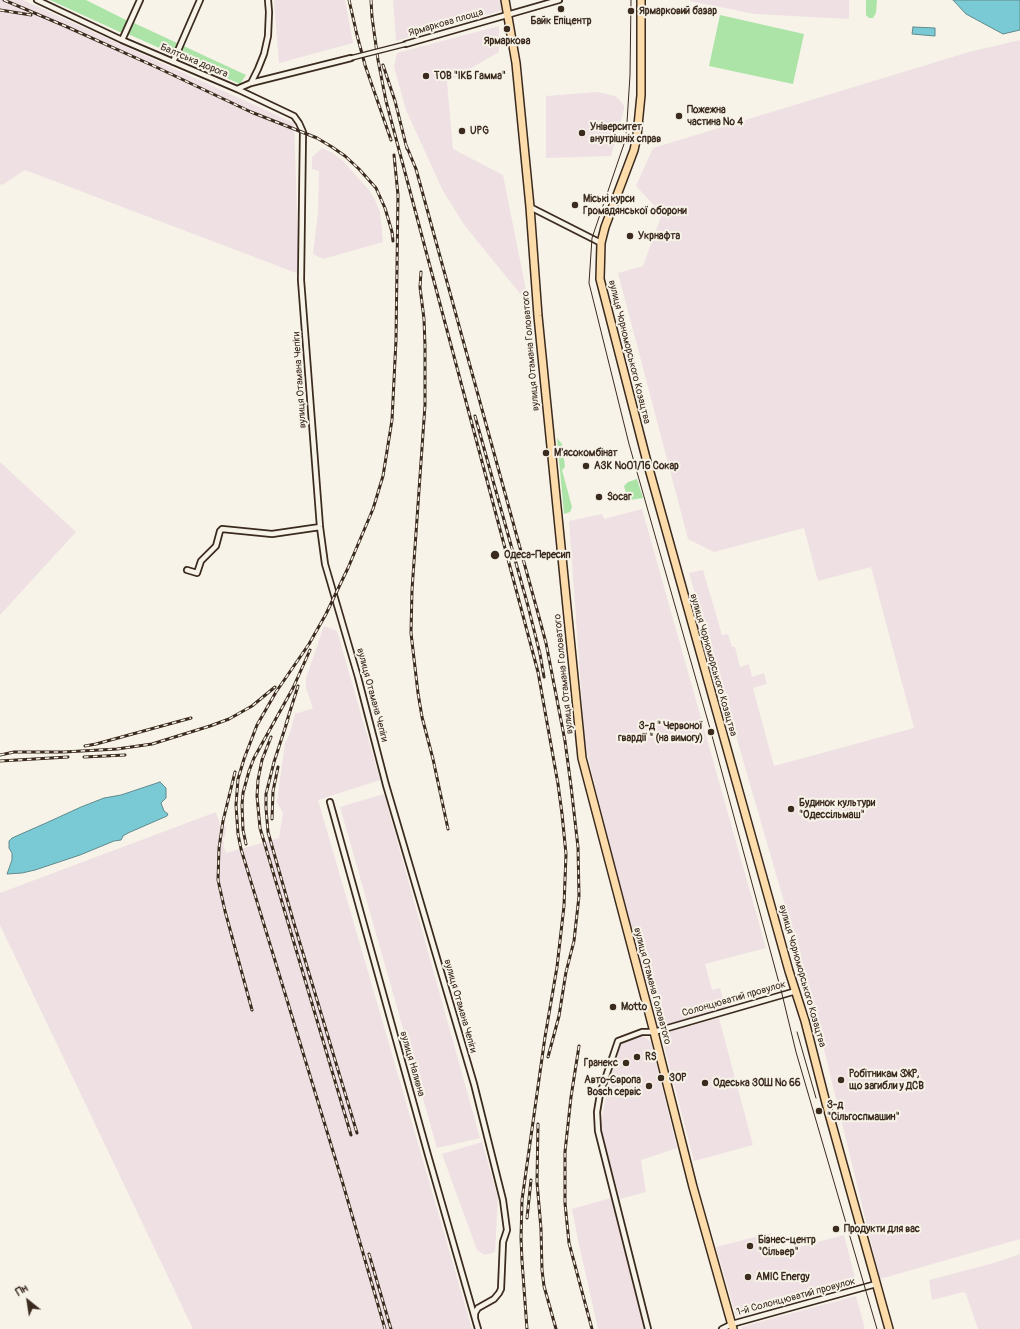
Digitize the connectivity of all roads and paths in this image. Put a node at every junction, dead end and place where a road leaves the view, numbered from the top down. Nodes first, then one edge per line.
1 (38, 0) edge
2 (140, 0) edge
3 (200, 0) edge
4 (268, 0) edge
5 (505, 0) edge
6 (559, 0) edge
7 (641, 0) edge
8 (508, 15) junction
9 (122, 40) junction
10 (406, 44) joint
11 (350, 58) joint
12 (173, 62) junction
13 (251, 83) junction
14 (237, 89) junction
15 (530, 207) junction
16 (602, 243) junction
17 (320, 527) junction
18 (187, 570) dead end
19 (330, 802) dead end
20 (796, 991) junction
21 (654, 1032) junction
22 (876, 1284) junction
23 (474, 1317) junction
24 (732, 1326) edge
25 (478, 1329) edge
26 (648, 1329) edge
27 (722, 1329) edge
28 (889, 1329) edge

1 - 9 street, Балтська дорога
2 - 9 street
3 - 12 street
4 - 13 street
5 - 8 main road, вулиця Отамана Головатого
6 - 8 street, Ярмаркова площа
7 - 16 main road, вулиця Чорноморського Козацтва
8 - 10 street, Ярмаркова площа
8 - 15 main road, вулиця Отамана Головатого
9 - 12 street, Балтська дорога
10 - 11 street, bridge
11 - 13 street, Балтська дорога
12 - 14 street, Балтська дорога
13 - 14 street, Балтська дорога
14 - 17 street, вулиця Отамана Чепіги
15 - 16 street
15 - 21 main road, вулиця Отамана Головатого
16 - 20 main road, вулиця Чорноморського Козацтва
17 - 18 street
17 - 23 street, вулиця Отамана Чепіги
19 - 23 street, вулиця Наливна
20 - 21 street, Солонцюватий провулок
20 - 22 main road, вулиця Чорноморського Козацтва
21 - 24 main road, вулиця Отамана Головатого
21 - 26 street
22 - 24 street, 1-й Солонцюватий провулок
22 - 28 main road, вулиця Чорноморського Козацтва
23 - 25 street, вулиця Наливна
24 - 27 street, 1-й Солонцюватий провулок

